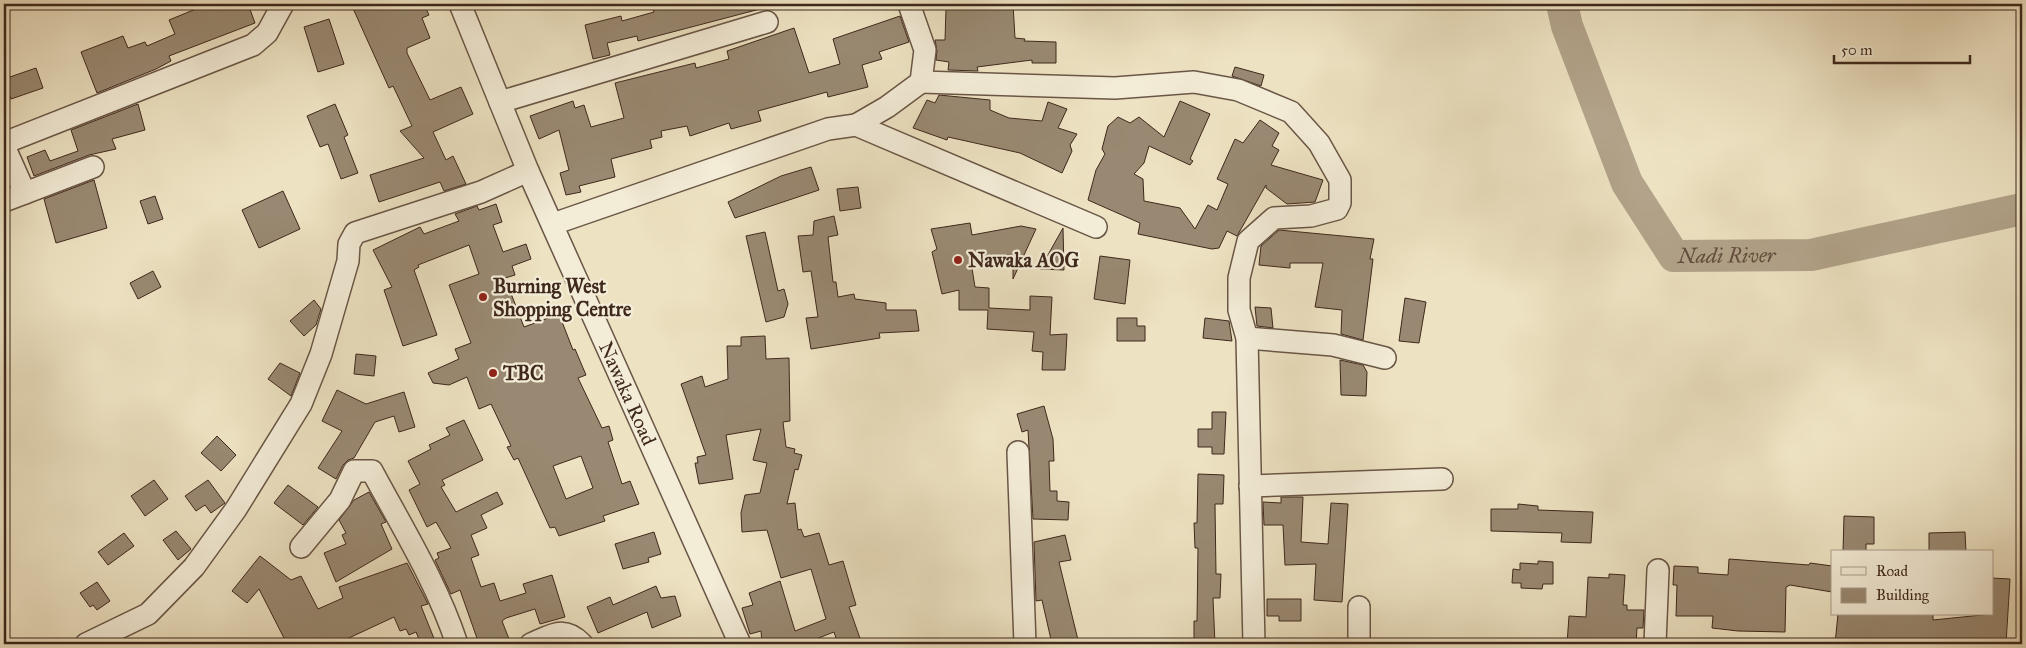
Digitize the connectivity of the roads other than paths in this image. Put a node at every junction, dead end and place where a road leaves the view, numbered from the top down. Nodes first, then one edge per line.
1 (283, 4) edge
2 (460, 4) edge
3 (909, 4) edge
4 (767, 22) dead end
5 (921, 82) junction
6 (500, 102) junction
7 (856, 125) junction
8 (4, 144) edge
9 (93, 167) dead end
10 (528, 171) junction
11 (25, 193) junction
12 (4, 201) edge
13 (553, 224) junction
14 (1096, 227) dead end
15 (1247, 338) junction
16 (1385, 358) dead end
17 (1018, 452) dead end
18 (1442, 479) dead end
19 (1250, 486) junction
20 (301, 547) dead end
21 (1658, 570) dead end
22 (1359, 607) dead end
23 (86, 644) edge
24 (457, 644) edge
25 (530, 644) edge
26 (582, 644) edge
27 (740, 644) edge
28 (1025, 644) edge
29 (1254, 644) edge
30 (1359, 644) edge
31 (1655, 644) edge

1 - 8 street
2 - 6 street, Nawaka Road
3 - 5 street
4 - 6 street
5 - 7 street
5 - 15 street
6 - 10 street, Nawaka Road
7 - 13 street
7 - 14 street
8 - 11 street
9 - 11 street
10 - 13 street, Nawaka Road
10 - 23 street
11 - 12 street
13 - 27 street, Nawaka Road
15 - 16 street
15 - 19 street
17 - 28 street
18 - 19 street
19 - 29 street
20 - 24 street
21 - 31 street
22 - 30 street
25 - 26 street

